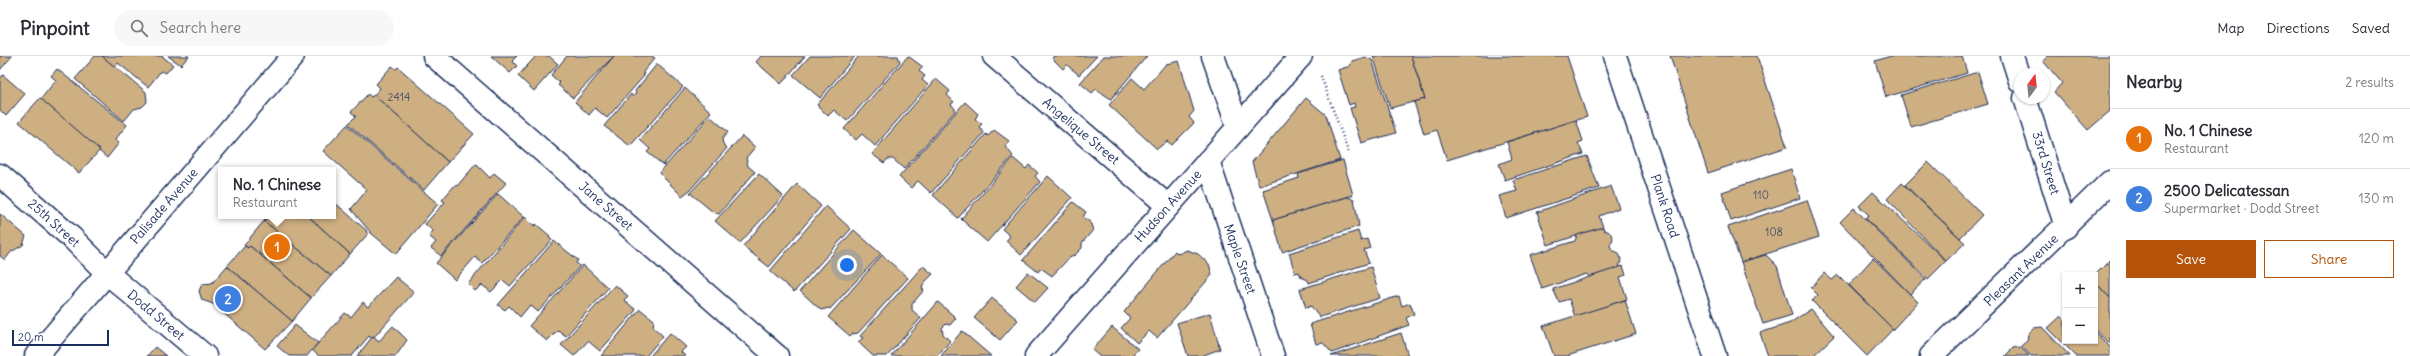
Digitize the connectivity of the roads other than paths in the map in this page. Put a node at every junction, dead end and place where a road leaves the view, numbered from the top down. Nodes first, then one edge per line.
1 (293, 56) edge
2 (434, 56) edge
3 (994, 56) edge
4 (1213, 56) edge
5 (1301, 56) edge
6 (1615, 56) edge
7 (2012, 56) edge
8 (2016, 68) edge
9 (2027, 104) edge
10 (1238, 127) junction
11 (1208, 162) junction
12 (0, 174) edge
13 (2110, 182) edge
14 (1168, 206) junction
15 (2066, 227) junction
16 (107, 273) junction
17 (36, 356) edge
18 (205, 356) edge
19 (777, 356) edge
20 (1036, 356) edge
21 (1273, 356) edge
22 (1715, 356) edge
23 (1931, 356) edge

1 - 16 street, Palisade Avenue
2 - 19 street, Jane Street
3 - 14 street, Angelique Street
4 - 10 street
5 - 10 street, Hudson Avenue
6 - 22 street, Plank Road
7 - 8 street
9 - 15 street, 33rd Street
10 - 11 street, Hudson Avenue
11 - 14 street, Hudson Avenue
11 - 21 street, Maple Street
12 - 16 street, 25th Street
13 - 15 street, Pleasant Avenue
14 - 20 street, Hudson Avenue
15 - 23 street, Pleasant Avenue
16 - 17 street, Palisade Avenue
16 - 18 street, Dodd Street

